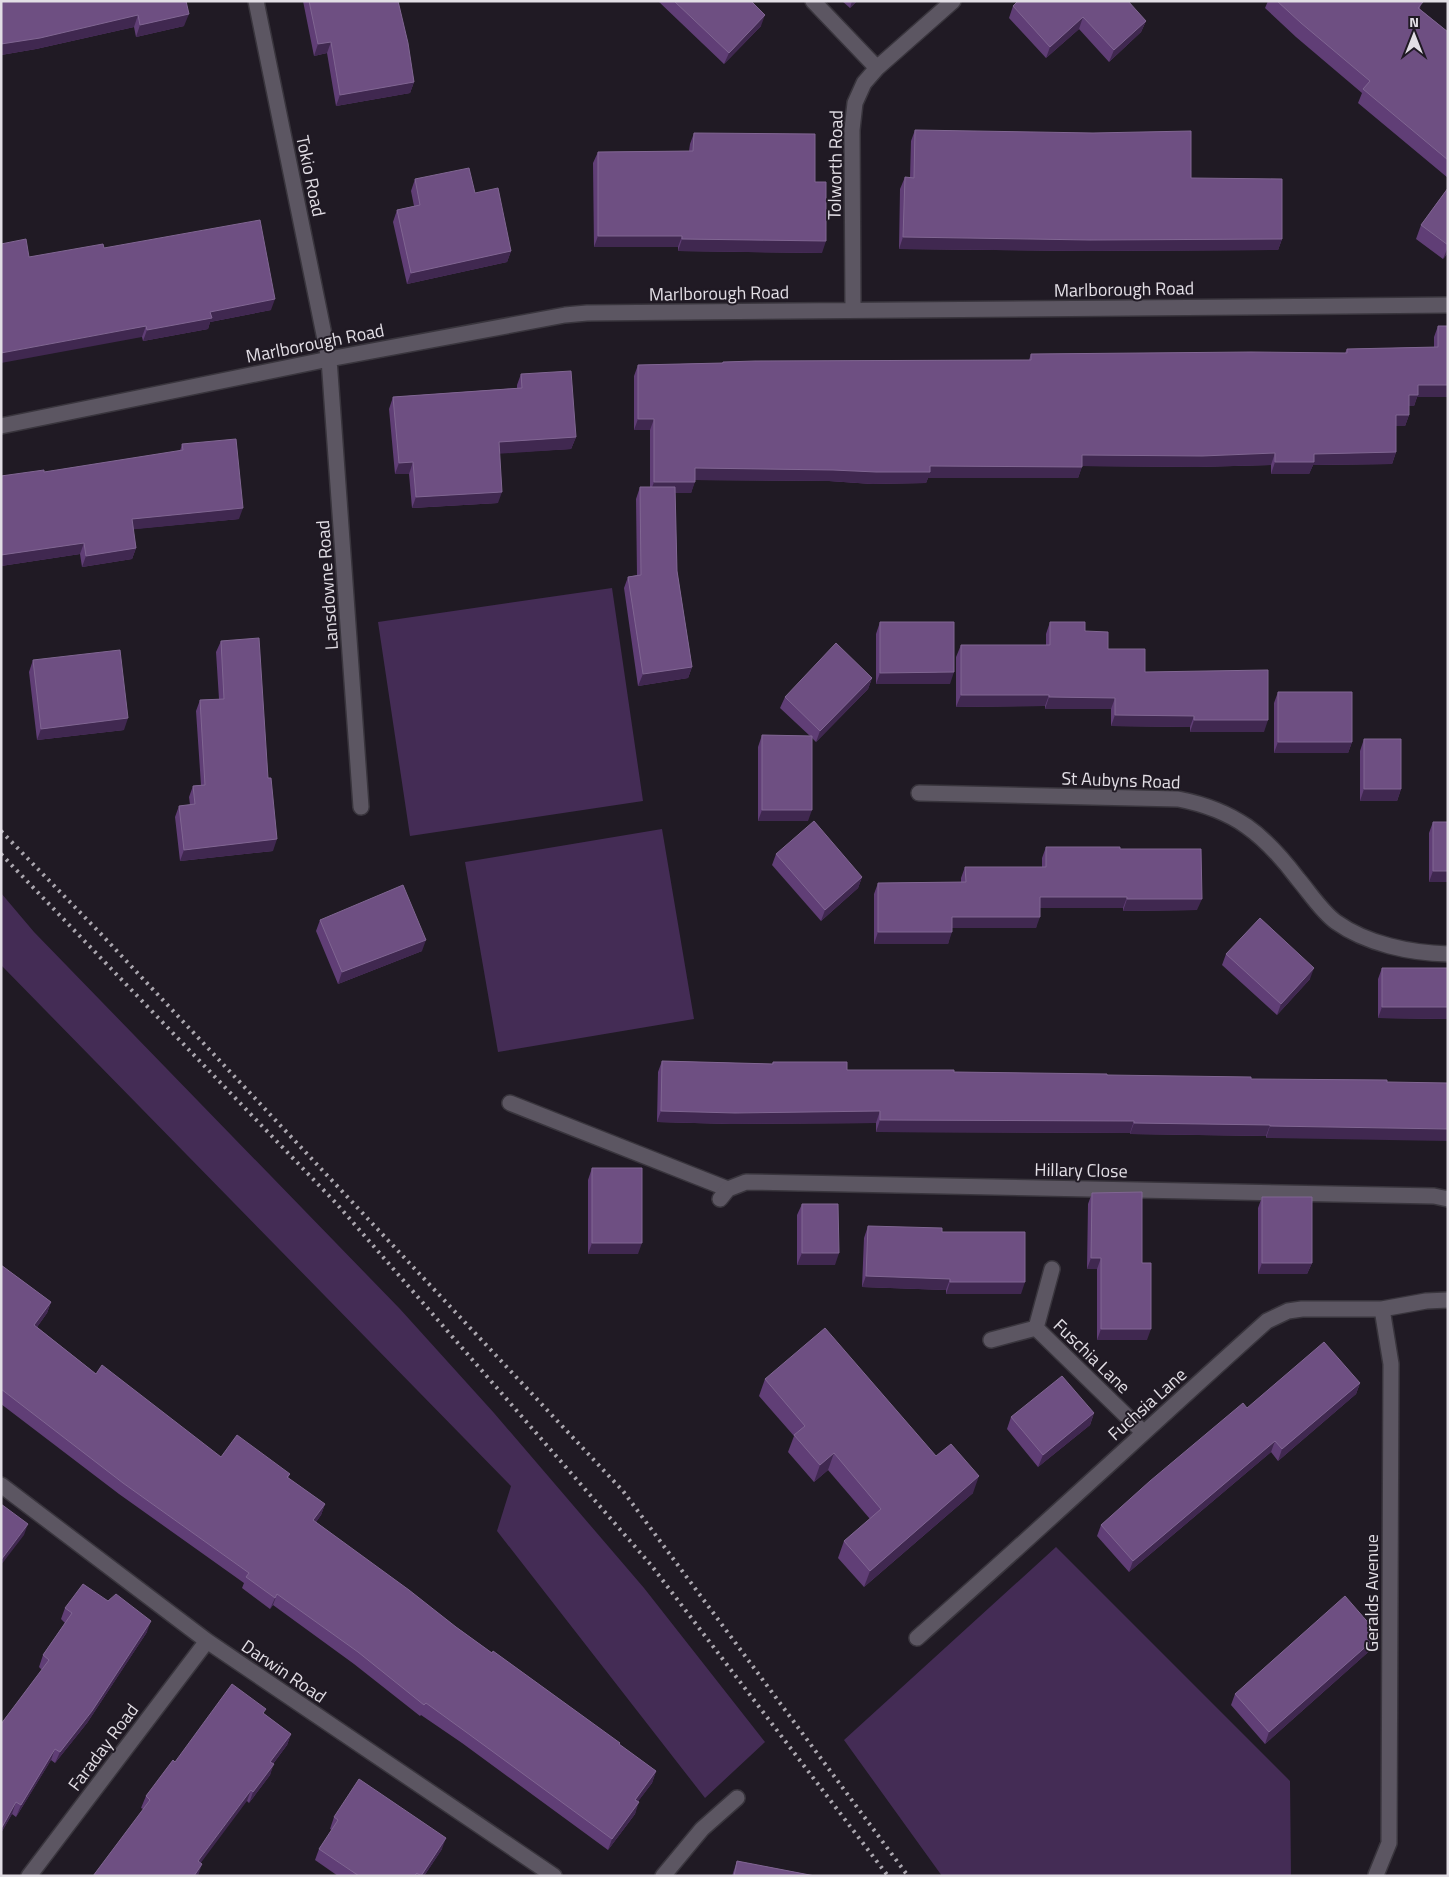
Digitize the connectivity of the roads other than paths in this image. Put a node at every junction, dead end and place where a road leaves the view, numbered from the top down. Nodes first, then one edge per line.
1 (256, 1) edge
2 (813, 1) edge
3 (952, 1) edge
4 (877, 68) junction
5 (1448, 305) edge
6 (853, 310) junction
7 (329, 359) junction
8 (1, 426) edge
9 (919, 794) dead end
10 (361, 807) dead end
11 (1448, 954) edge
12 (510, 1103) dead end
13 (1448, 1199) edge
14 (1052, 1269) dead end
15 (1448, 1300) edge
16 (1382, 1309) junction
17 (1036, 1328) junction
18 (991, 1340) dead end
19 (1143, 1432) junction
20 (1, 1485) edge
21 (917, 1638) dead end
22 (207, 1641) junction
23 (737, 1798) dead end
24 (29, 1876) edge
25 (554, 1876) edge
26 (663, 1876) edge
27 (1376, 1876) edge

1 - 7 street, Tokio Road
2 - 4 street
3 - 4 street, Tolworth Road
4 - 6 street, Tolworth Road
5 - 6 street, Marlborough Road
6 - 7 street, Marlborough Road
7 - 8 street, Marlborough Road
7 - 10 street, Lansdowne Road
9 - 11 street, St Aubyns Road
12 - 13 street, Hillary Close
14 - 17 street
15 - 16 street, Fuchsia Lane
16 - 19 street, Fuchsia Lane
16 - 27 street, Geralds Avenue
17 - 18 street
17 - 19 street, Fuschia Lane
19 - 21 street, Fuchsia Lane
20 - 22 street, Darwin Road
22 - 24 street, Faraday Road
22 - 25 street, Darwin Road
23 - 26 street

